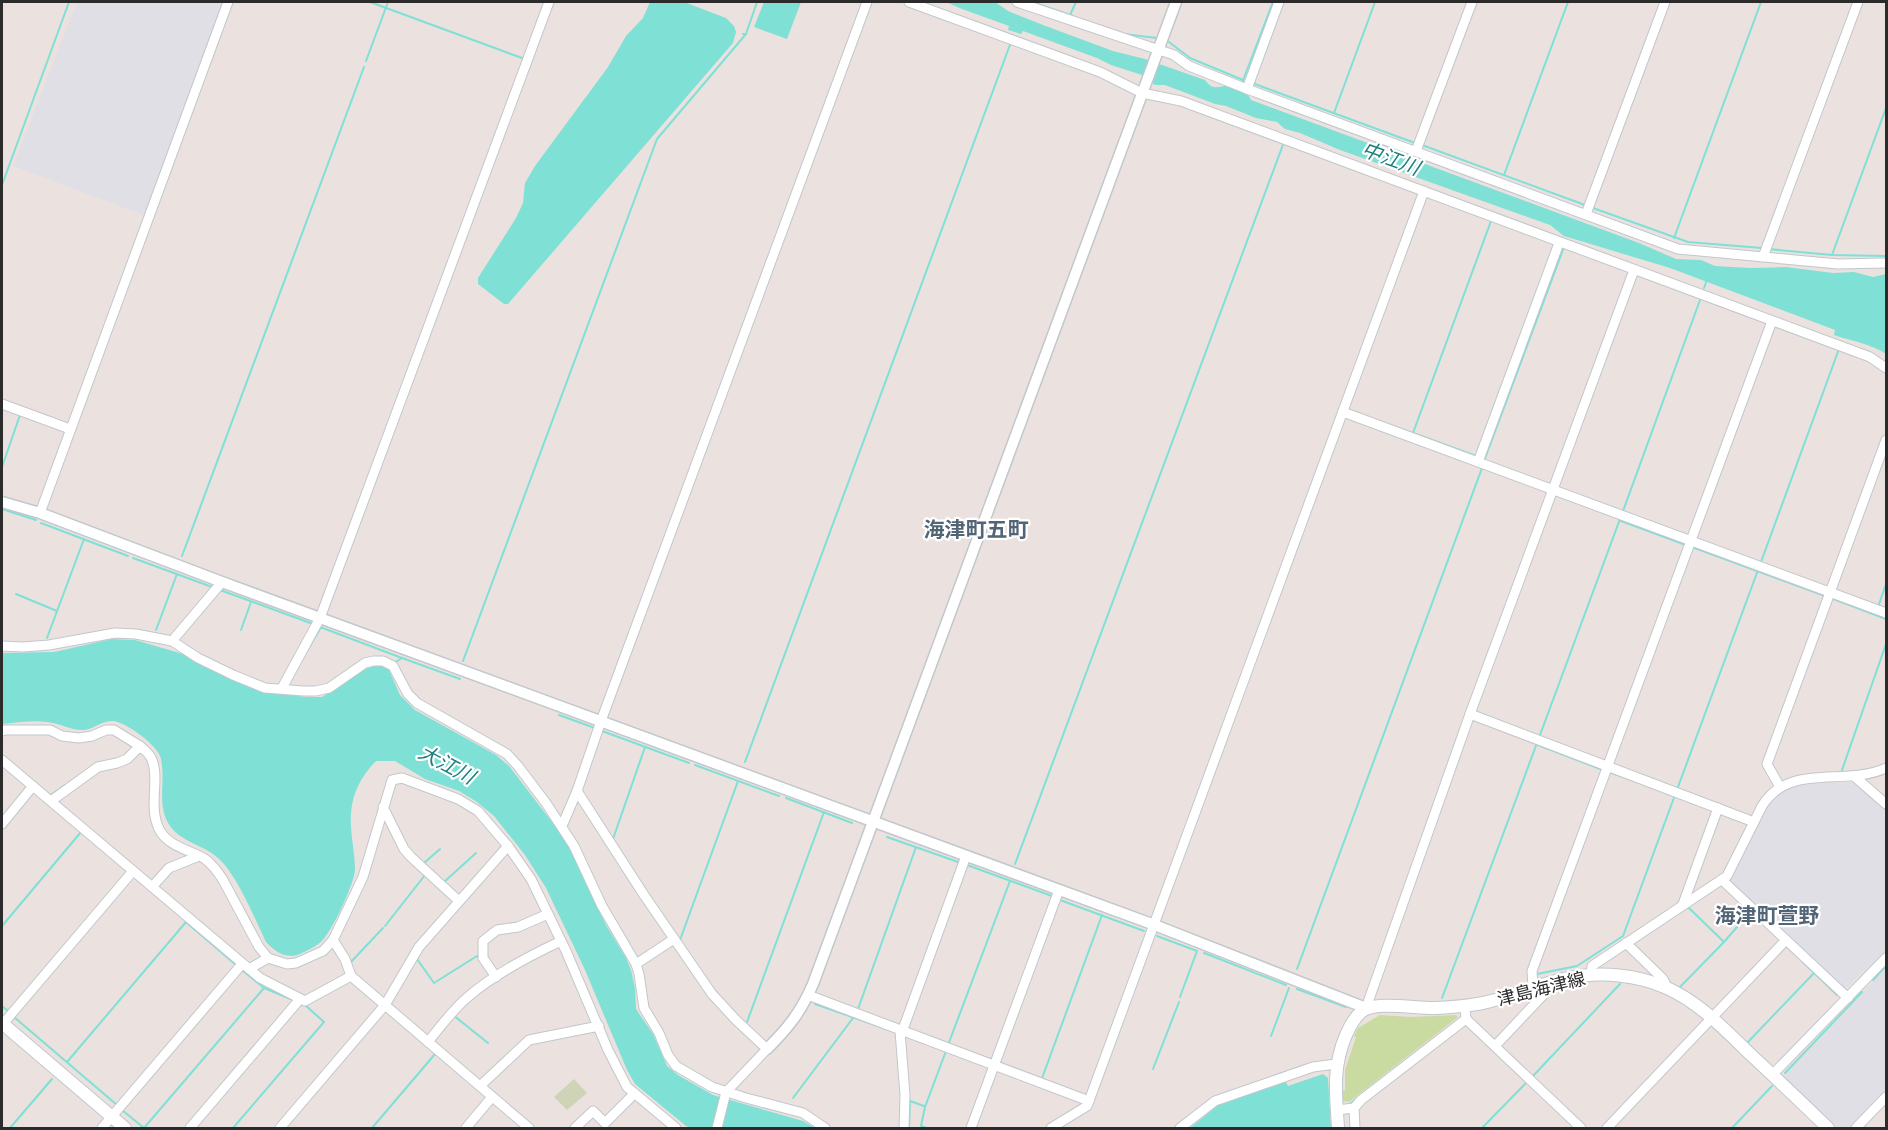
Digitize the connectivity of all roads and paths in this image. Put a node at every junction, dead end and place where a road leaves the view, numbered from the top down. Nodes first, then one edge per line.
1 (228, 2) edge
2 (549, 2) edge
3 (867, 2) edge
4 (909, 2) edge
5 (1017, 2) edge
6 (1176, 2) edge
7 (1279, 2) edge
8 (1472, 2) edge
9 (1665, 2) edge
10 (1858, 2) edge
11 (1158, 49) junction
12 (1247, 89) junction
13 (1144, 90) junction
14 (1416, 151) junction
15 (1425, 190) junction
16 (1586, 214) junction
17 (1559, 243) junction
18 (1763, 257) junction
19 (1887, 263) edge
20 (1635, 270) junction
21 (1772, 321) junction
22 (1887, 368) edge
23 (2, 404) edge
24 (1343, 412) junction
25 (70, 429) junction
26 (1887, 441) edge
27 (1478, 462) junction
28 (1553, 490) junction
29 (2, 502) edge
30 (40, 513) junction
31 (1691, 540) junction
32 (222, 582) junction
33 (1830, 592) junction
34 (1887, 613) edge
35 (320, 618) junction
36 (172, 641) junction
37 (2, 646) edge
38 (282, 688) junction
39 (1470, 714) junction
40 (601, 721) junction
41 (2, 731) edge
42 (140, 747) junction
43 (2, 760) edge
44 (1608, 766) junction
45 (1887, 768) edge
46 (1854, 777) junction
47 (33, 786) junction
48 (1780, 786) junction
49 (577, 791) junction
50 (51, 801) junction
51 (1887, 804) edge
52 (383, 807) junction
53 (1718, 808) junction
54 (874, 822) junction
55 (1754, 822) junction
56 (2, 824) edge
57 (562, 826) junction
58 (508, 846) junction
59 (199, 856) junction
60 (966, 856) junction
61 (133, 871) junction
62 (1722, 879) junction
63 (152, 887) junction
64 (1059, 890) junction
65 (459, 901) junction
66 (1683, 904) junction
67 (548, 914) junction
68 (1152, 924) junction
69 (674, 939) junction
70 (333, 940) junction
71 (1786, 940) junction
72 (561, 941) junction
73 (1626, 943) junction
74 (268, 958) junction
75 (1885, 961) edge
76 (636, 964) junction
77 (245, 967) junction
78 (1591, 975) junction
79 (351, 976) junction
80 (496, 977) junction
81 (1549, 983) junction
82 (1533, 988) junction
83 (1668, 988) junction
84 (808, 995) junction
85 (1848, 998) junction
86 (300, 999) junction
87 (385, 1005) junction
88 (1366, 1008) junction
89 (1465, 1013) junction
90 (1712, 1018) junction
91 (2, 1024) edge
92 (599, 1026) junction
93 (901, 1031) junction
94 (428, 1042) junction
95 (1495, 1046) junction
96 (767, 1050) junction
97 (1336, 1064) junction
98 (994, 1065) junction
99 (1772, 1075) junction
100 (480, 1086) junction
101 (726, 1093) junction
102 (634, 1094) junction
103 (492, 1097) junction
104 (1887, 1097) edge
105 (1089, 1101) junction
106 (1354, 1108) junction
107 (1337, 1110) junction
108 (111, 1117) junction
109 (102, 1128) edge
110 (125, 1128) edge
111 (190, 1128) edge
112 (280, 1128) edge
113 (466, 1128) edge
114 (530, 1128) edge
115 (576, 1128) edge
116 (676, 1128) edge
117 (717, 1128) edge
118 (825, 1128) edge
119 (904, 1128) edge
120 (970, 1128) edge
121 (1051, 1128) edge
122 (1180, 1128) edge
123 (1338, 1128) edge
124 (1355, 1128) edge
125 (1581, 1128) edge
126 (1607, 1128) edge
127 (1828, 1128) edge
128 (1856, 1128) edge

1 - 25 street
2 - 35 street
3 - 40 street
4 - 13 street
5 - 11 street
6 - 11 street
7 - 12 street
8 - 14 street
9 - 16 street
10 - 18 street
11 - 12 street
11 - 13 street
12 - 14 street
13 - 15 street
13 - 54 street
14 - 16 street
15 - 17 street
15 - 24 street
16 - 18 street
17 - 20 street
17 - 27 street
18 - 19 street
20 - 21 street
20 - 28 street
21 - 22 street
21 - 31 street
23 - 25 street
24 - 27 street
24 - 68 street
25 - 30 street
26 - 33 street
27 - 28 street
28 - 31 street
28 - 39 street
29 - 30 street
30 - 32 street
31 - 33 street
31 - 44 street
32 - 35 street
32 - 36 street
33 - 34 street
33 - 48 street
35 - 38 street
35 - 40 street
36 - 37 street
36 - 38 street
38 - 57 street
39 - 44 street
39 - 88 street
40 - 49 street
40 - 54 street
41 - 42 street
42 - 50 street
42 - 59 street
43 - 47 street
44 - 53 street
44 - 82 street
45 - 46 street
46 - 48 street
46 - 51 street
47 - 50 street
47 - 56 street
48 - 55 street
49 - 57 street
49 - 69 street
50 - 61 street
52 - 58 street
52 - 65 street
52 - 70 street
53 - 55 street
53 - 66 street
54 - 60 street
54 - 84 street
55 - 62 street
57 - 76 street
58 - 65 street
58 - 67 street
59 - 63 street
59 - 74 street
60 - 64 street
60 - 93 street
61 - 63 street
61 - 91 street
62 - 66 street
62 - 71 street
63 - 77 street
64 - 68 street
64 - 98 street
65 - 87 street
66 - 73 street
67 - 72 street
67 - 80 street
68 - 88 street
68 - 105 street
69 - 76 street
69 - 96 street
70 - 74 street
70 - 79 street
71 - 85 street
71 - 90 street
72 - 80 street
72 - 92 street
73 - 78 street
73 - 83 street
74 - 77 street
75 - 85 street
76 - 101 street
77 - 86 street
77 - 108 street
78 - 81 main road, 津島海津線
78 - 83 main road, 津島海津線
79 - 86 street
79 - 87 street
80 - 94 street
81 - 82 main road, 津島海津線
81 - 95 street
82 - 89 main road, 津島海津線
83 - 90 main road, 津島海津線
84 - 93 street
84 - 96 street
85 - 99 street
86 - 111 street
87 - 94 street
87 - 112 street
88 - 89 main road, 津島海津線
88 - 97 main road
89 - 95 street
89 - 106 street
90 - 99 main road, 津島海津線
90 - 126 street
91 - 108 main road
92 - 100 street
92 - 102 street
93 - 98 street
93 - 119 street
94 - 100 street
95 - 125 street
96 - 101 street
97 - 107 main road
97 - 122 street
98 - 105 street
98 - 120 street
99 - 127 main road, 津島海津線
100 - 103 street
101 - 117 street
101 - 118 street
102 - 115 street
102 - 116 street
103 - 113 street
103 - 114 street
104 - 128 street
105 - 121 street
106 - 107 street
106 - 124 street
107 - 123 main road
108 - 109 street
108 - 110 main road

